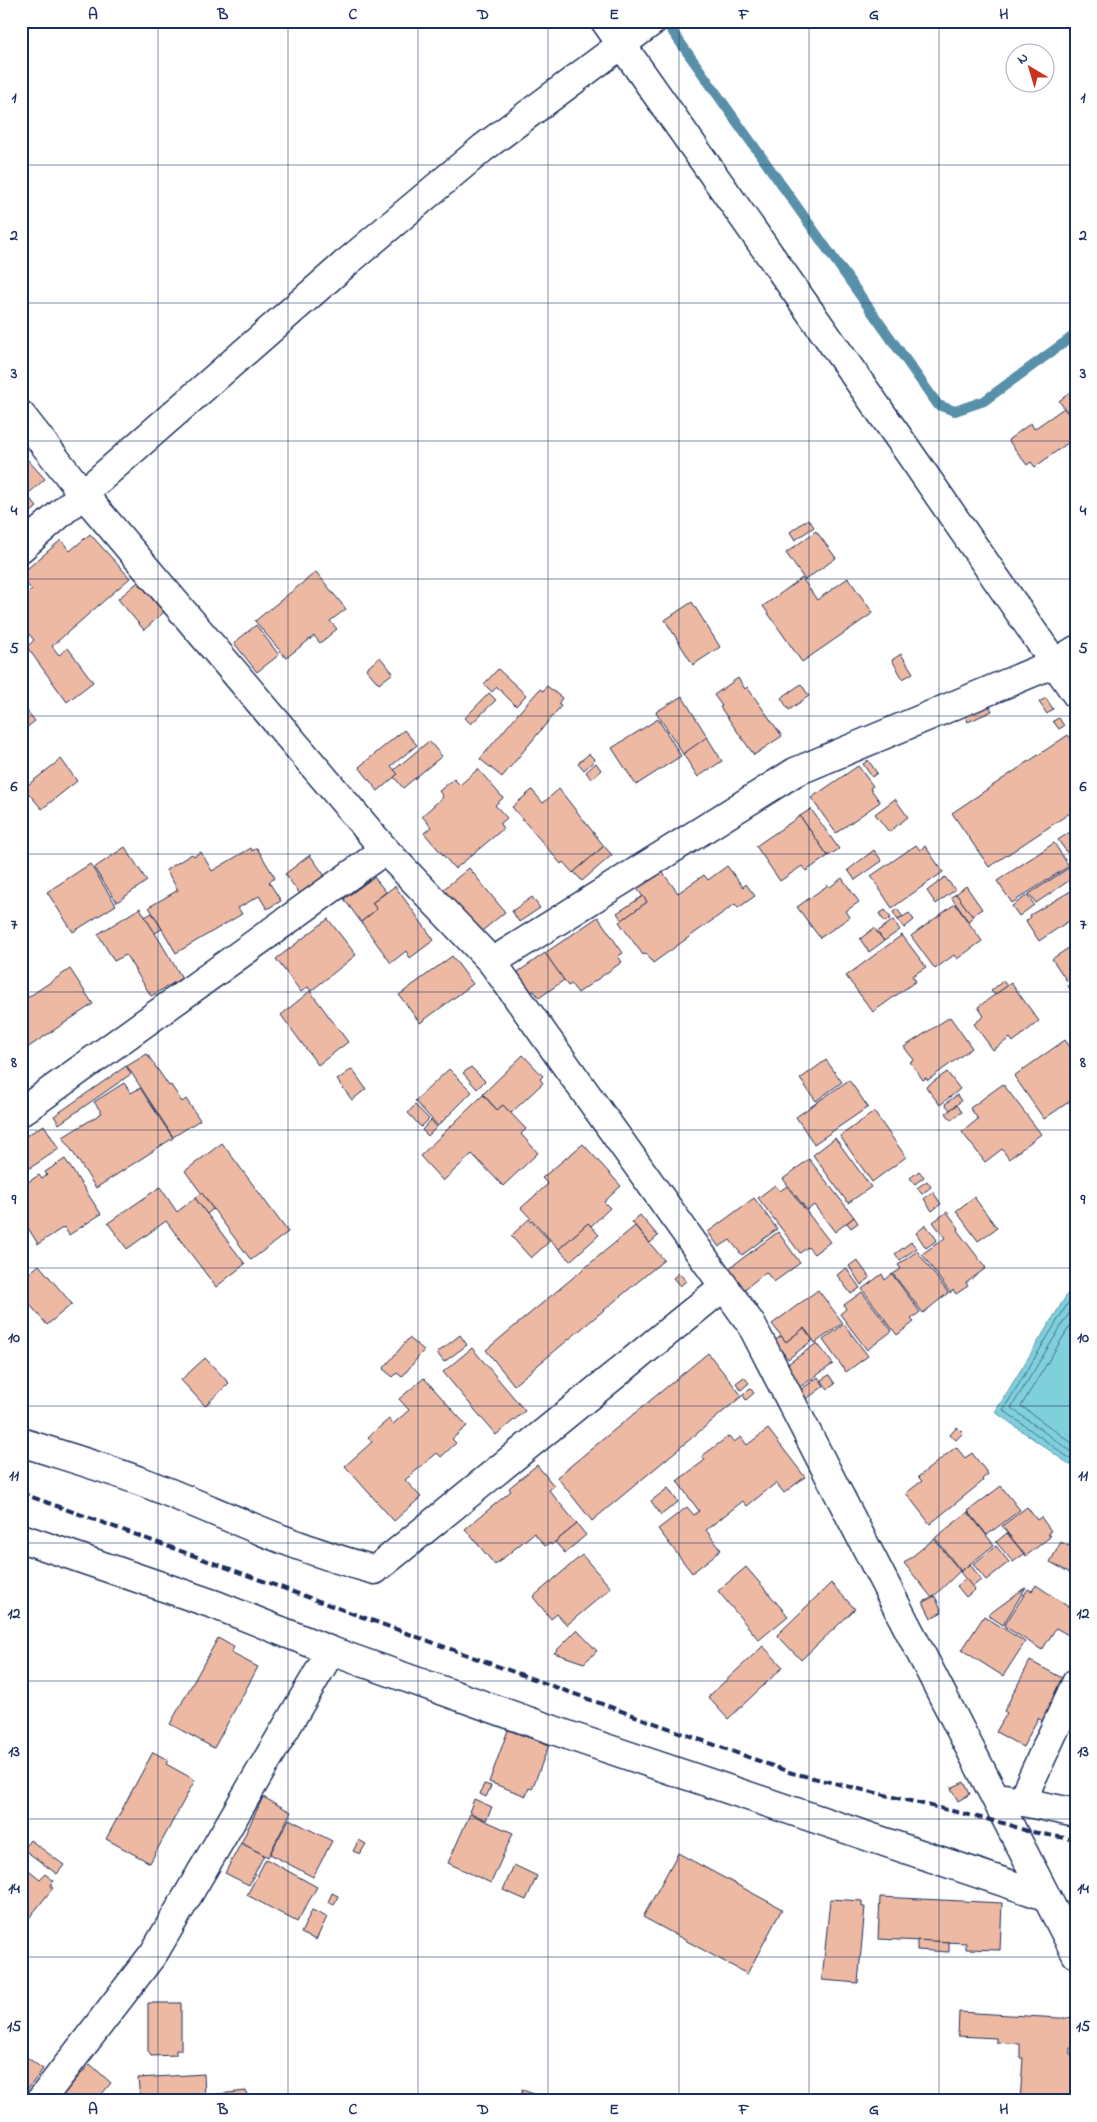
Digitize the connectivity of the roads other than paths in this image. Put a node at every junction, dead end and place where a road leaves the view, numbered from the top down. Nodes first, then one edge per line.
1 (605, 21) edge
2 (650, 23) edge
3 (622, 44) junction
4 (21, 415) edge
5 (84, 495) junction
6 (21, 548) edge
7 (1065, 657) edge
8 (1076, 694) edge
9 (385, 850) junction
10 (492, 962) junction
11 (21, 1112) edge
12 (723, 1287) junction
13 (21, 1442) edge
14 (21, 1538) edge
15 (331, 1651) junction
16 (1076, 1683) edge
17 (992, 1795) junction
18 (1021, 1802) junction
19 (1076, 1813) edge
20 (1044, 1896) junction
21 (1076, 1954) edge
22 (40, 2101) edge

1 - 3 street
2 - 3 street
3 - 5 street
3 - 7 street
4 - 5 street
5 - 6 street
5 - 9 street
7 - 8 street
7 - 10 street
9 - 10 street
9 - 11 street
10 - 12 street
12 - 13 street
12 - 17 street
14 - 15 street
15 - 20 street
15 - 22 street
16 - 18 street
17 - 18 street
17 - 20 street
18 - 19 street
20 - 21 street

